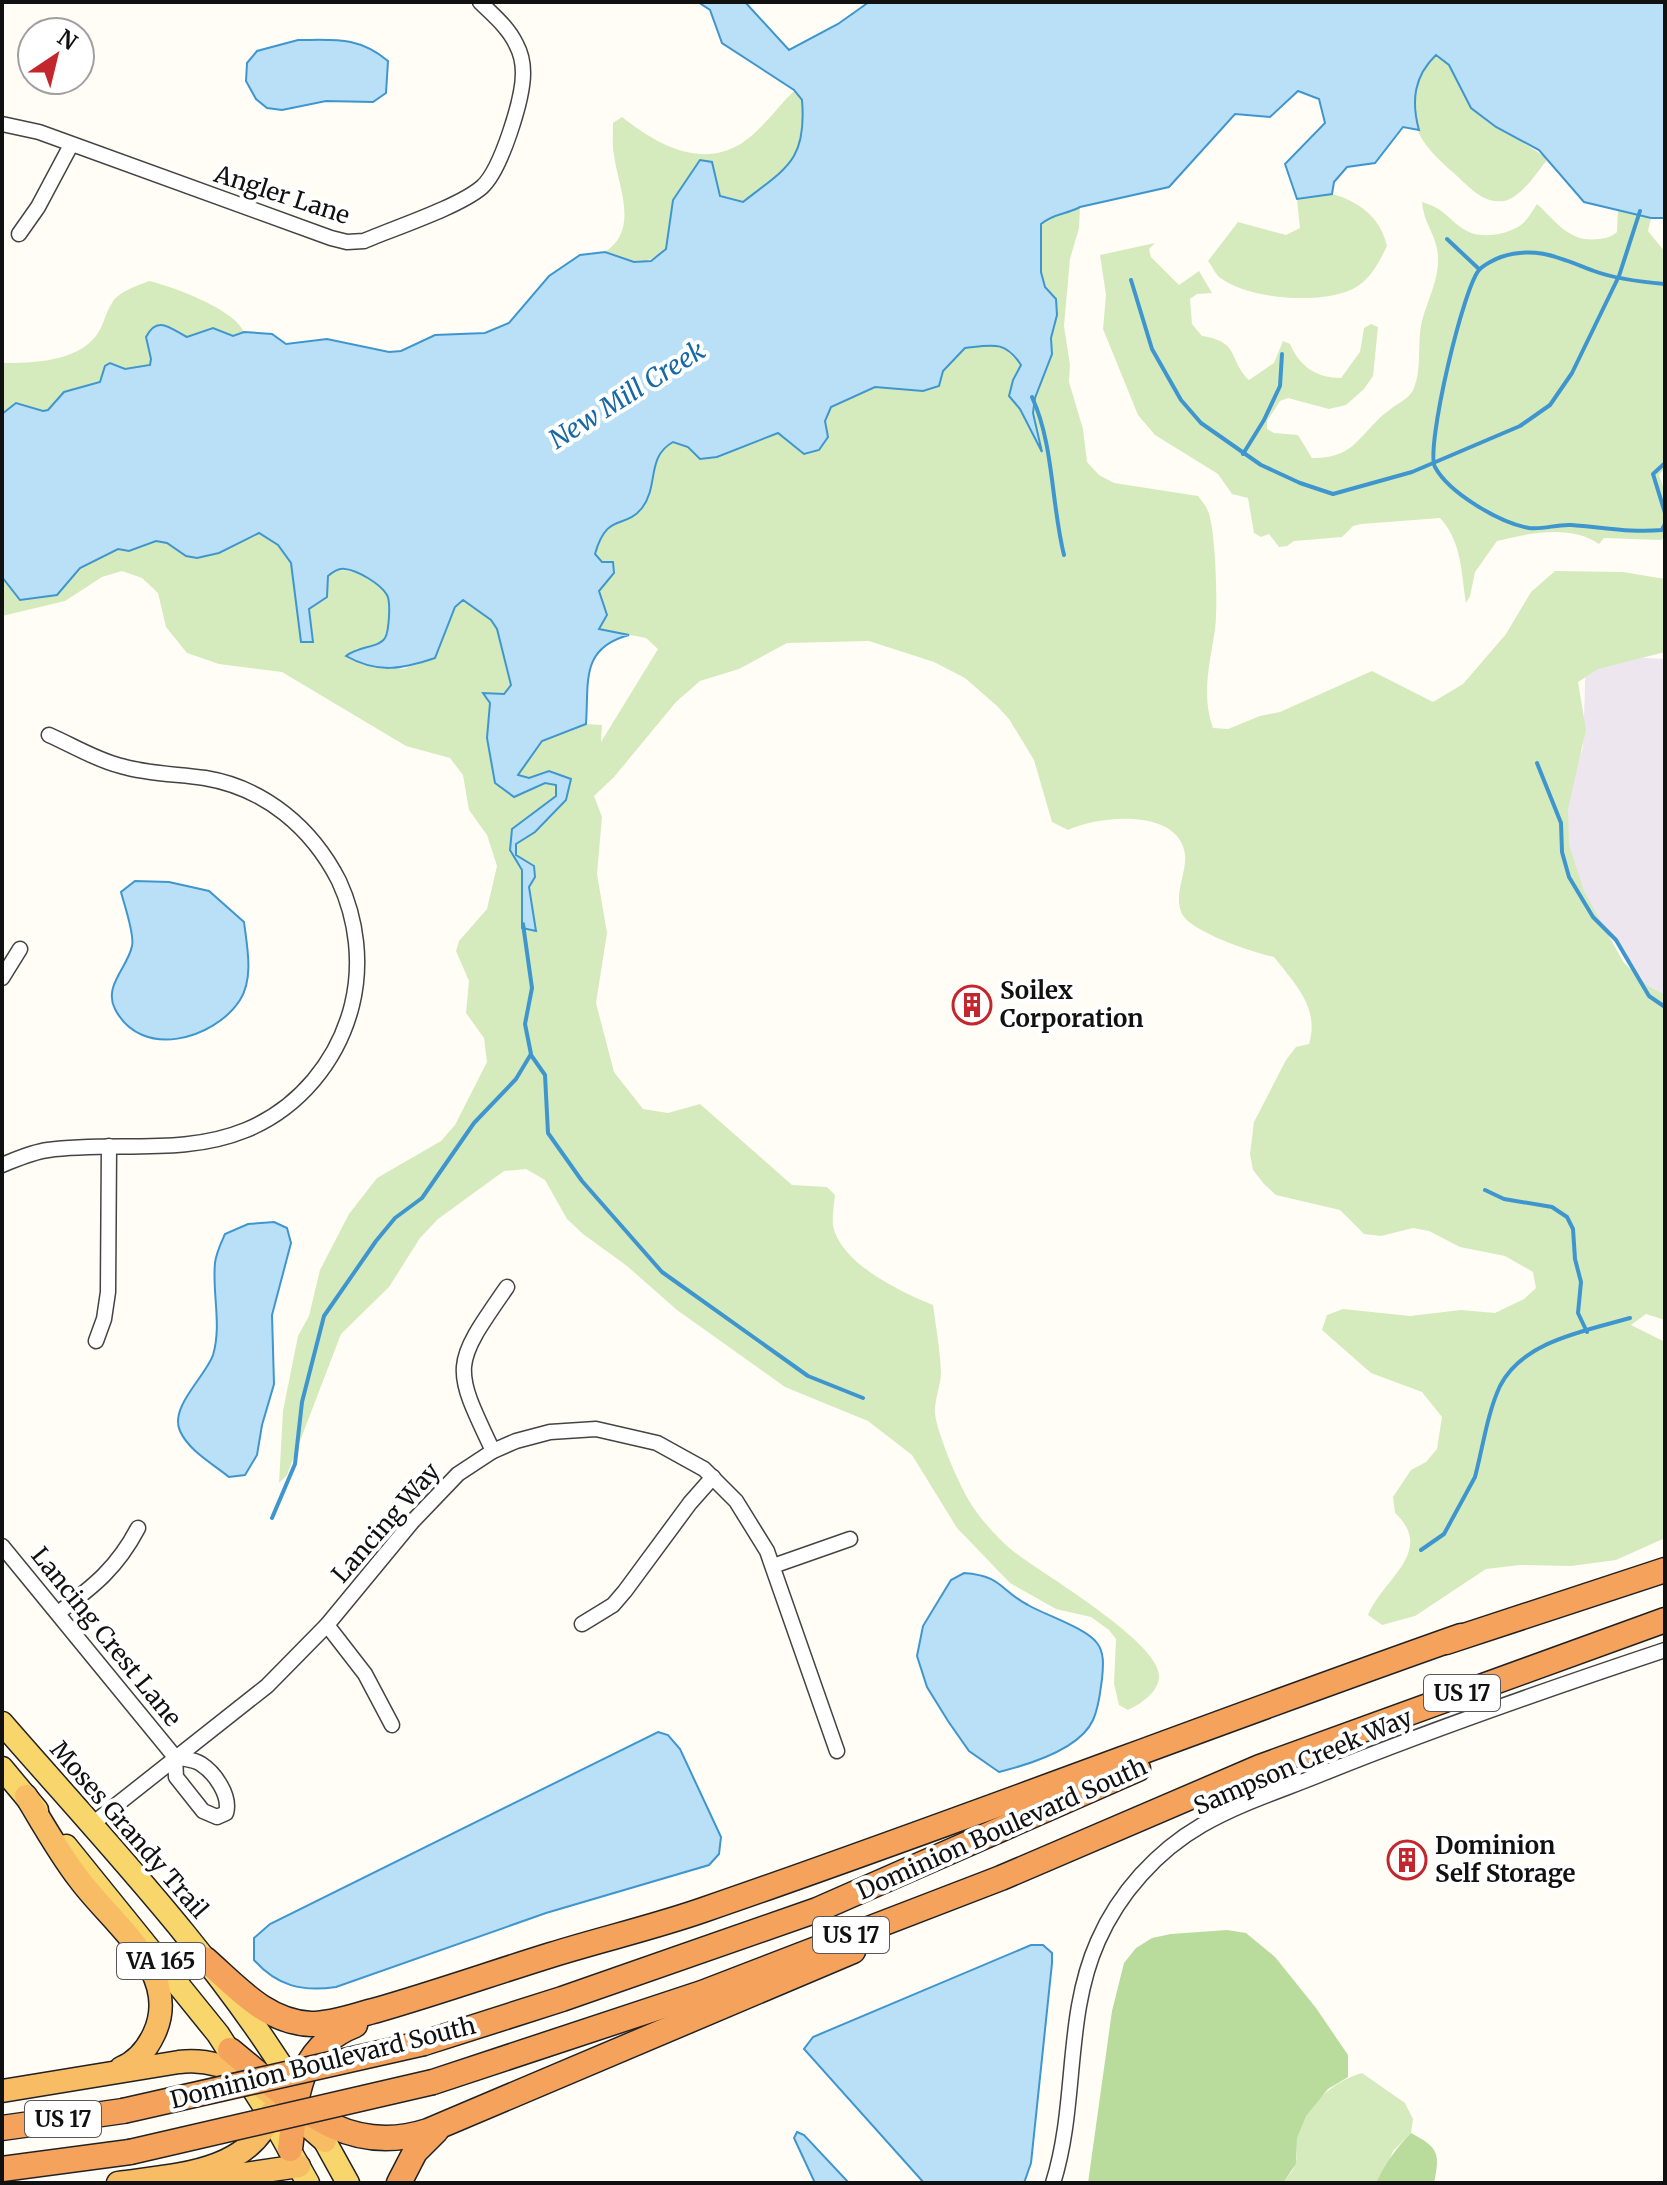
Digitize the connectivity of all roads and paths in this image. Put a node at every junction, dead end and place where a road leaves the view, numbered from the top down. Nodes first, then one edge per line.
1 (480, 2) edge
2 (2, 124) edge
3 (71, 145) junction
4 (19, 234) dead end
5 (49, 735) dead end
6 (20, 949) dead end
7 (2, 978) edge
8 (109, 1146) junction
9 (2, 1165) edge
10 (507, 1287) dead end
11 (96, 1341) dead end
12 (493, 1451) junction
13 (713, 1477) junction
14 (138, 1528) dead end
15 (850, 1539) dead end
16 (2, 1546) edge
17 (773, 1566) junction
18 (1665, 1570) edge
19 (58, 1613) junction
20 (1665, 1620) edge
21 (582, 1624) dead end
22 (327, 1625) junction
23 (1665, 1650) edge
24 (1242, 1719) junction
25 (2, 1723) edge
26 (392, 1725) dead end
27 (837, 1751) dead end
28 (175, 1757) junction
29 (2, 1768) edge
30 (26, 1796) junction
31 (91, 1825) junction
32 (1001, 1878) junction
33 (205, 1959) junction
34 (424, 1997) junction
35 (230, 2050) junction
36 (108, 2073) junction
37 (245, 2074) junction
38 (2, 2091) edge
39 (288, 2099) junction
40 (455, 2119) junction
41 (2, 2128) edge
42 (299, 2166) edge
43 (2, 2169) edge
44 (118, 2183) edge
45 (187, 2183) edge
46 (348, 2183) edge
47 (399, 2183) edge
48 (1053, 2183) edge

1 - 3 street, Angler Lane
2 - 3 street, Angler Lane
3 - 4 street
5 - 8 street
6 - 7 street
8 - 9 street
8 - 11 street
10 - 12 street
12 - 13 street, Lancing Way
12 - 22 street, Lancing Way
13 - 17 street, Lancing Way
13 - 21 street
14 - 19 street
15 - 17 street
16 - 19 street, Lancing Crest Lane
17 - 27 street, Lancing Way
18 - 24 highway, Dominion Boulevard South / US 17
19 - 28 street, Lancing Crest Lane
20 - 32 highway, Dominion Boulevard South / US 17
22 - 26 street
22 - 28 street, Lancing Way
23 - 48 street, Sampson Creek Way
24 - 34 highway
24 - 41 highway, Dominion Boulevard South / US 17, bridge
25 - 31 main road, Moses Grandy Trail / VA 165
28 - 31 street, Lancing Way
29 - 30 main road, VA 165
30 - 35 main road, VA 165
30 - 36 highway
31 - 33 main road, Moses Grandy Trail / VA 165
32 - 40 highway
32 - 43 highway, Dominion Boulevard South / US 17, bridge
33 - 34 highway
33 - 39 main road, Moses Grandy Trail / VA 165
34 - 39 highway
35 - 37 main road, VA 165
35 - 39 highway
36 - 37 highway
36 - 38 highway
37 - 39 highway
39 - 40 highway
39 - 42 highway
39 - 44 highway
39 - 46 main road, VA 165
40 - 47 highway
42 - 45 highway

